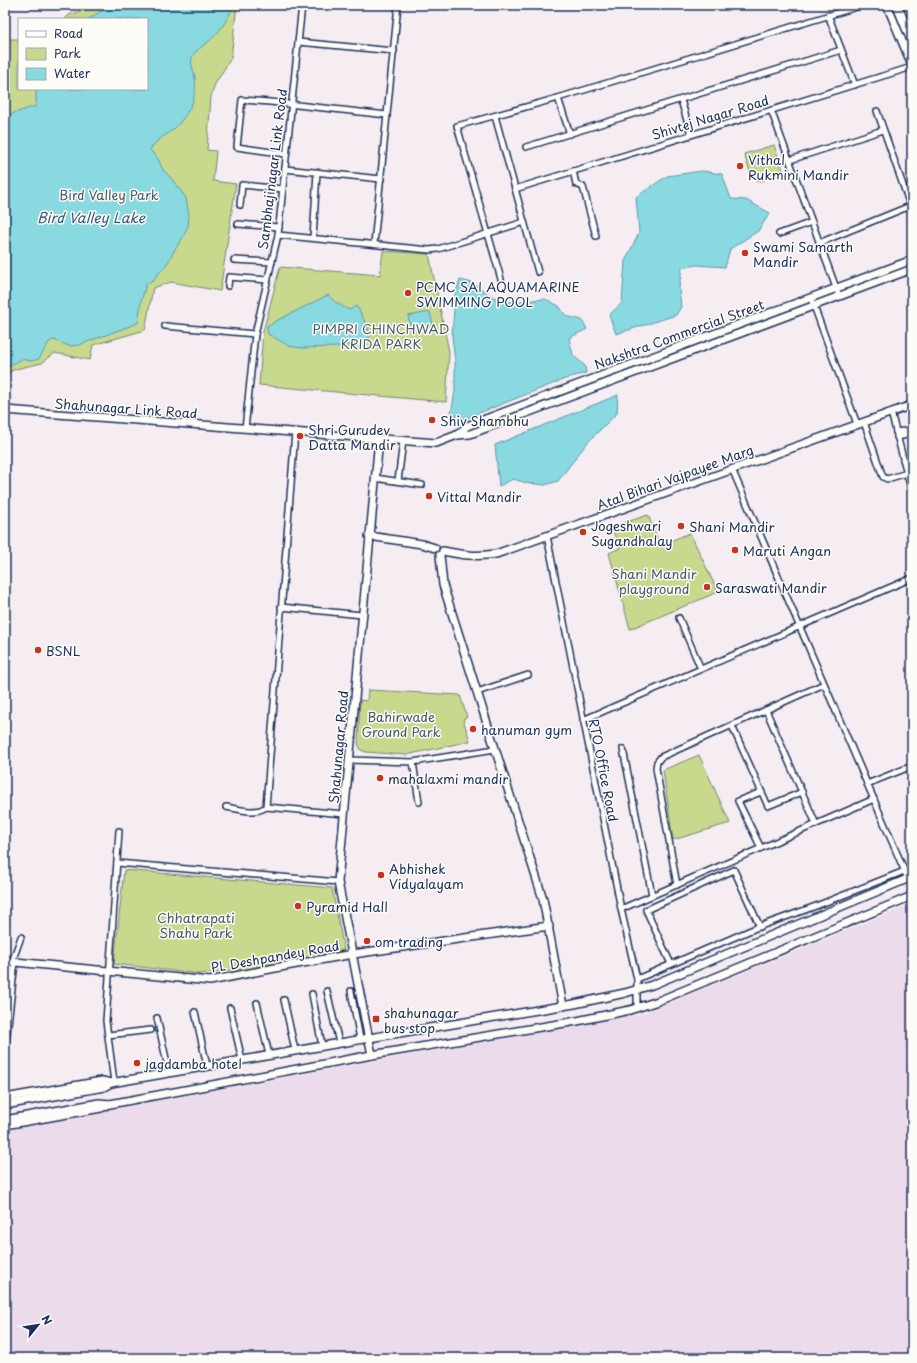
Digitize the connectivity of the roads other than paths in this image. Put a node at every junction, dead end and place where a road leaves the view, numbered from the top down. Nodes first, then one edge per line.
1 (302, 5) edge
2 (398, 5) edge
3 (863, 5) edge
4 (887, 5) edge
5 (896, 5) edge
6 (828, 15) junction
7 (298, 42) junction
8 (912, 42) edge
9 (841, 50) junction
10 (394, 51) junction
11 (912, 66) edge
12 (855, 84) junction
13 (558, 98) junction
14 (681, 100) junction
15 (292, 104) junction
16 (771, 110) junction
17 (877, 111) dead end
18 (387, 115) junction
19 (495, 116) junction
20 (883, 130) junction
21 (570, 134) junction
22 (691, 134) junction
23 (526, 147) dead end
24 (286, 154) junction
25 (790, 160) junction
26 (284, 169) junction
27 (573, 171) junction
28 (317, 172) junction
29 (381, 179) junction
30 (282, 189) junction
31 (515, 189) junction
32 (240, 205) dead end
33 (911, 209) edge
34 (524, 222) junction
35 (812, 222) junction
36 (238, 224) dead end
37 (279, 227) junction
38 (487, 233) junction
39 (779, 234) dead end
40 (278, 235) junction
41 (596, 236) dead end
42 (313, 238) junction
43 (819, 242) junction
44 (374, 244) junction
45 (234, 260) dead end
46 (912, 260) edge
47 (272, 262) junction
48 (912, 269) edge
49 (538, 272) dead end
50 (501, 279) dead end
51 (268, 280) junction
52 (228, 286) dead end
53 (836, 289) junction
54 (839, 296) junction
55 (811, 298) junction
56 (814, 306) junction
57 (165, 326) dead end
58 (254, 334) junction
59 (912, 405) edge
60 (5, 410) edge
61 (891, 412) junction
62 (860, 423) junction
63 (245, 429) junction
64 (912, 430) edge
65 (295, 432) junction
66 (912, 434) edge
67 (457, 435) junction
68 (897, 435) junction
69 (379, 439) junction
70 (403, 441) junction
71 (912, 458) edge
72 (903, 460) junction
73 (732, 469) junction
74 (907, 473) junction
75 (375, 478) junction
76 (398, 481) junction
77 (422, 484) dead end
78 (911, 486) edge
79 (912, 493) edge
80 (369, 536) junction
81 (547, 536) junction
82 (441, 553) junction
83 (912, 578) edge
84 (282, 607) junction
85 (362, 615) junction
86 (679, 618) dead end
87 (799, 626) junction
88 (701, 669) junction
89 (528, 675) dead end
90 (824, 684) junction
91 (477, 692) junction
92 (766, 710) junction
93 (583, 720) junction
94 (732, 726) junction
95 (495, 749) junction
96 (623, 749) dead end
97 (349, 760) junction
98 (413, 762) junction
99 (912, 766) edge
100 (867, 784) junction
101 (761, 792) junction
102 (802, 792) junction
103 (874, 800) junction
104 (419, 802) dead end
105 (226, 807) dead end
106 (266, 807) junction
107 (344, 814) junction
108 (816, 824) junction
109 (119, 831) dead end
110 (761, 848) junction
111 (117, 863) junction
112 (912, 868) edge
113 (905, 871) junction
114 (910, 878) edge
115 (338, 882) junction
116 (677, 885) junction
117 (652, 895) junction
118 (912, 896) edge
119 (621, 909) junction
120 (549, 926) junction
121 (760, 927) junction
122 (21, 937) dead end
123 (353, 954) junction
124 (11, 961) edge
125 (671, 964) junction
126 (110, 971) junction
127 (637, 979) junction
128 (638, 990) junction
129 (327, 991) dead end
130 (351, 991) dead end
131 (312, 994) dead end
132 (284, 1000) dead end
133 (257, 1003) dead end
134 (563, 1006) junction
135 (230, 1008) dead end
136 (637, 1008) junction
137 (195, 1012) dead end
138 (157, 1018) dead end
139 (151, 1030) dead end
140 (108, 1035) junction
141 (6, 1038) edge
142 (369, 1038) junction
143 (360, 1039) junction
144 (339, 1043) junction
145 (322, 1046) junction
146 (295, 1050) junction
147 (5, 1051) edge
148 (269, 1055) junction
149 (372, 1055) junction
150 (242, 1060) junction
151 (207, 1066) junction
152 (169, 1072) junction
153 (112, 1082) junction
154 (5, 1098) edge
155 (110, 1104) junction
156 (5, 1105) edge
157 (5, 1120) edge
158 (5, 1125) edge

1 - 7 street, Sambhajinagar Link Road
2 - 10 street
3 - 6 street
4 - 11 street
5 - 8 main road
6 - 9 street
6 - 13 street
7 - 10 street
7 - 15 street, Sambhajinagar Link Road
9 - 12 street
9 - 14 street
10 - 18 street
11 - 12 street, Shivtej Nagar Road
12 - 16 street, Shivtej Nagar Road
13 - 19 street
13 - 21 street
14 - 21 street
14 - 22 street
15 - 18 street
15 - 24 street, Sambhajinagar Link Road
15 - 24 street
16 - 22 street, Shivtej Nagar Road
16 - 25 street
17 - 20 street
18 - 29 street
19 - 31 street
19 - 38 street
20 - 25 street
20 - 33 street
21 - 23 street
22 - 27 street, Shivtej Nagar Road
24 - 26 street, Sambhajinagar Link Road
25 - 35 street
26 - 28 street
26 - 30 street, Sambhajinagar Link Road
27 - 31 street, Shivtej Nagar Road
27 - 41 street
28 - 29 street
28 - 42 street
29 - 44 street
30 - 32 street
30 - 37 street, Sambhajinagar Link Road
31 - 34 street
33 - 43 street
34 - 38 street
34 - 49 street
35 - 39 street
35 - 43 street
36 - 37 street
37 - 40 street, Sambhajinagar Link Road
38 - 44 street
38 - 50 street
40 - 42 street
40 - 47 street, Sambhajinagar Link Road
42 - 44 street
43 - 53 street
45 - 47 street
46 - 53 street, Nakshtra Commercial Street
47 - 51 street, Sambhajinagar Link Road
48 - 54 street, Nakshtra Commercial Street
51 - 52 street
51 - 58 street, Sambhajinagar Link Road
53 - 54 street
53 - 55 street, Nakshtra Commercial Street
54 - 56 street, Nakshtra Commercial Street
55 - 56 street
55 - 67 street, Nakshtra Commercial Street
56 - 62 street
56 - 67 street, Nakshtra Commercial Street
57 - 58 street
58 - 63 street, Sambhajinagar Link Road
59 - 61 street, Atal Bihari Vajpayee Marg
60 - 63 street, Shahunagar Link Road
61 - 62 street, Atal Bihari Vajpayee Marg
61 - 68 street
62 - 73 street, Atal Bihari Vajpayee Marg
62 - 74 street
63 - 65 street, Nakshtra Commercial Street
64 - 68 street
65 - 69 street, Nakshtra Commercial Street
65 - 84 street
66 - 68 street
67 - 70 street, Nakshtra Commercial Street
68 - 72 street
69 - 70 street, Nakshtra Commercial Street
69 - 75 street, Shahunagar Road
70 - 76 street
71 - 72 street
72 - 74 street
73 - 81 street, Atal Bihari Vajpayee Marg
73 - 87 street
74 - 78 street
75 - 76 street
75 - 80 street, Shahunagar Road
76 - 77 street
78 - 79 street
80 - 82 street
80 - 85 street, Shahunagar Road
81 - 82 street, Atal Bihari Vajpayee Marg
81 - 93 street, RTO Office Road
82 - 91 street
83 - 87 street
84 - 85 street
84 - 106 street
85 - 97 street, Shahunagar Road
86 - 88 street
87 - 88 street
87 - 90 street
88 - 93 street
89 - 91 street
90 - 92 street
90 - 100 street
91 - 95 street
92 - 94 street
92 - 102 street
93 - 119 street, RTO Office Road
94 - 101 street
94 - 116 street
95 - 98 street
95 - 120 street
96 - 117 street
97 - 98 street
97 - 107 street, Shahunagar Road
98 - 104 street
99 - 100 street
100 - 103 street
101 - 102 street
101 - 110 street
102 - 108 street
103 - 108 street
103 - 113 street
105 - 106 street
106 - 107 street
107 - 115 street, Shahunagar Road
108 - 110 street
109 - 111 street
110 - 116 street
111 - 115 street
111 - 126 street
112 - 113 street
113 - 114 street
113 - 121 street
114 - 128 street
115 - 123 street, Shahunagar Road
116 - 117 street
117 - 119 street
118 - 136 street
119 - 127 street, RTO Office Road
120 - 123 street, PL Deshpandey Road
120 - 134 street
121 - 125 street
121 - 125 street
122 - 124 street
123 - 126 street, PL Deshpandey Road
123 - 142 street, Shahunagar Road
124 - 126 street, PL Deshpandey Road
124 - 141 street
125 - 127 street
126 - 140 street
127 - 128 street, RTO Office Road
128 - 134 street
128 - 136 street, RTO Office Road
129 - 144 street
130 - 143 street
131 - 145 street
132 - 146 street
133 - 148 street
134 - 142 street
135 - 150 street
136 - 149 street
137 - 151 street
138 - 152 street
139 - 140 street
140 - 153 street
141 - 147 street
142 - 143 street
142 - 149 street, Shahunagar Road
143 - 144 street
144 - 145 street
145 - 146 street
146 - 148 street
148 - 150 street
149 - 155 street
150 - 151 street
151 - 152 street
152 - 153 street
153 - 154 street
153 - 156 street
155 - 157 street
155 - 158 street

